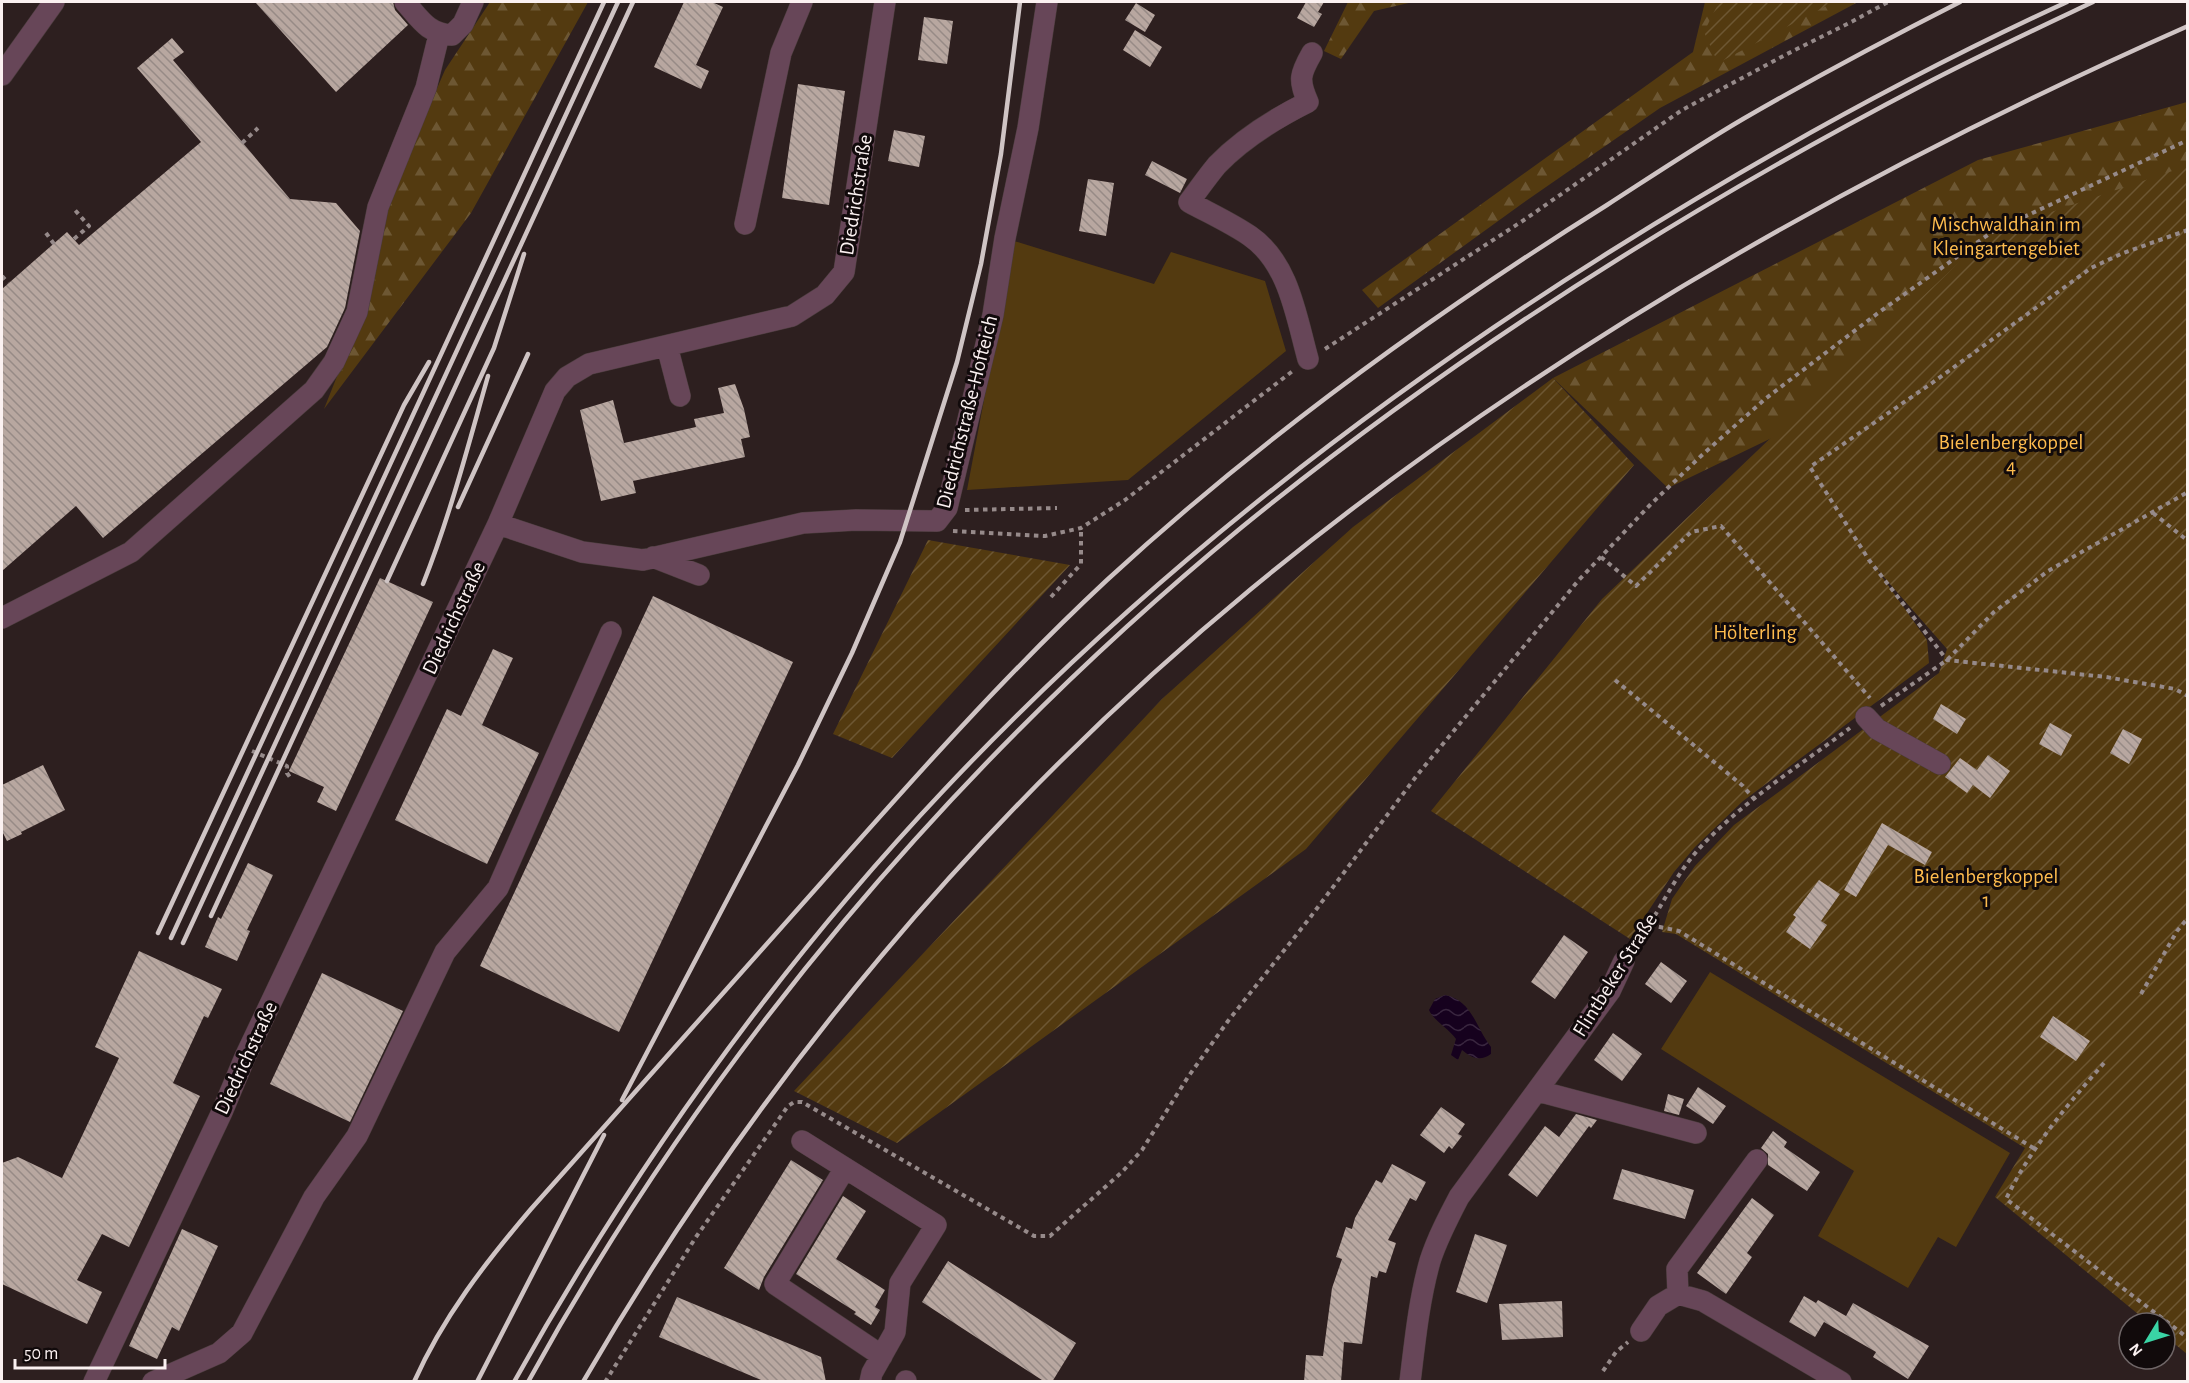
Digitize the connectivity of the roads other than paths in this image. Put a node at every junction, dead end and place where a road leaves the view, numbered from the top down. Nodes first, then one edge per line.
1 (54, 2) edge
2 (405, 2) edge
3 (473, 2) edge
4 (802, 2) edge
5 (885, 2) edge
6 (1047, 2) edge
7 (439, 34) junction
8 (1312, 53) dead end
9 (2, 75) edge
10 (746, 224) dead end
11 (667, 346) junction
12 (1308, 359) road end
13 (680, 396) dead end
14 (498, 524) junction
15 (654, 557) junction
16 (699, 575) dead end
17 (2, 618) edge
18 (611, 632) dead end
19 (1872, 713) road end
20 (1940, 764) dead end
21 (1624, 961) road end
22 (1538, 1090) junction
23 (1696, 1133) dead end
24 (802, 1141) dead end
25 (1757, 1160) dead end
26 (845, 1168) junction
27 (1678, 1294) junction
28 (1641, 1330) road end
29 (882, 1356) junction
30 (94, 1382) edge
31 (153, 1382) edge
32 (870, 1382) edge
33 (1410, 1382) edge
34 (1841, 1382) edge

1 - 9 street
2 - 7 street
3 - 7 street
4 - 10 street
5 - 11 street, Diedrichstraße
6 - 15 street, Diedrichstraße-Hofteich
7 - 17 street
8 - 12 street
11 - 13 street
11 - 14 street, Diedrichstraße
14 - 15 street, Diedrichstraße-Hofteich
14 - 30 street, Diedrichstraße
15 - 16 street
18 - 31 street
19 - 20 street
21 - 22 street, Flintbeker Straße
22 - 23 street
22 - 33 street, Flintbeker Straße
24 - 26 street
25 - 27 street
26 - 29 street
26 - 29 street
27 - 28 street
27 - 34 street
29 - 32 street

